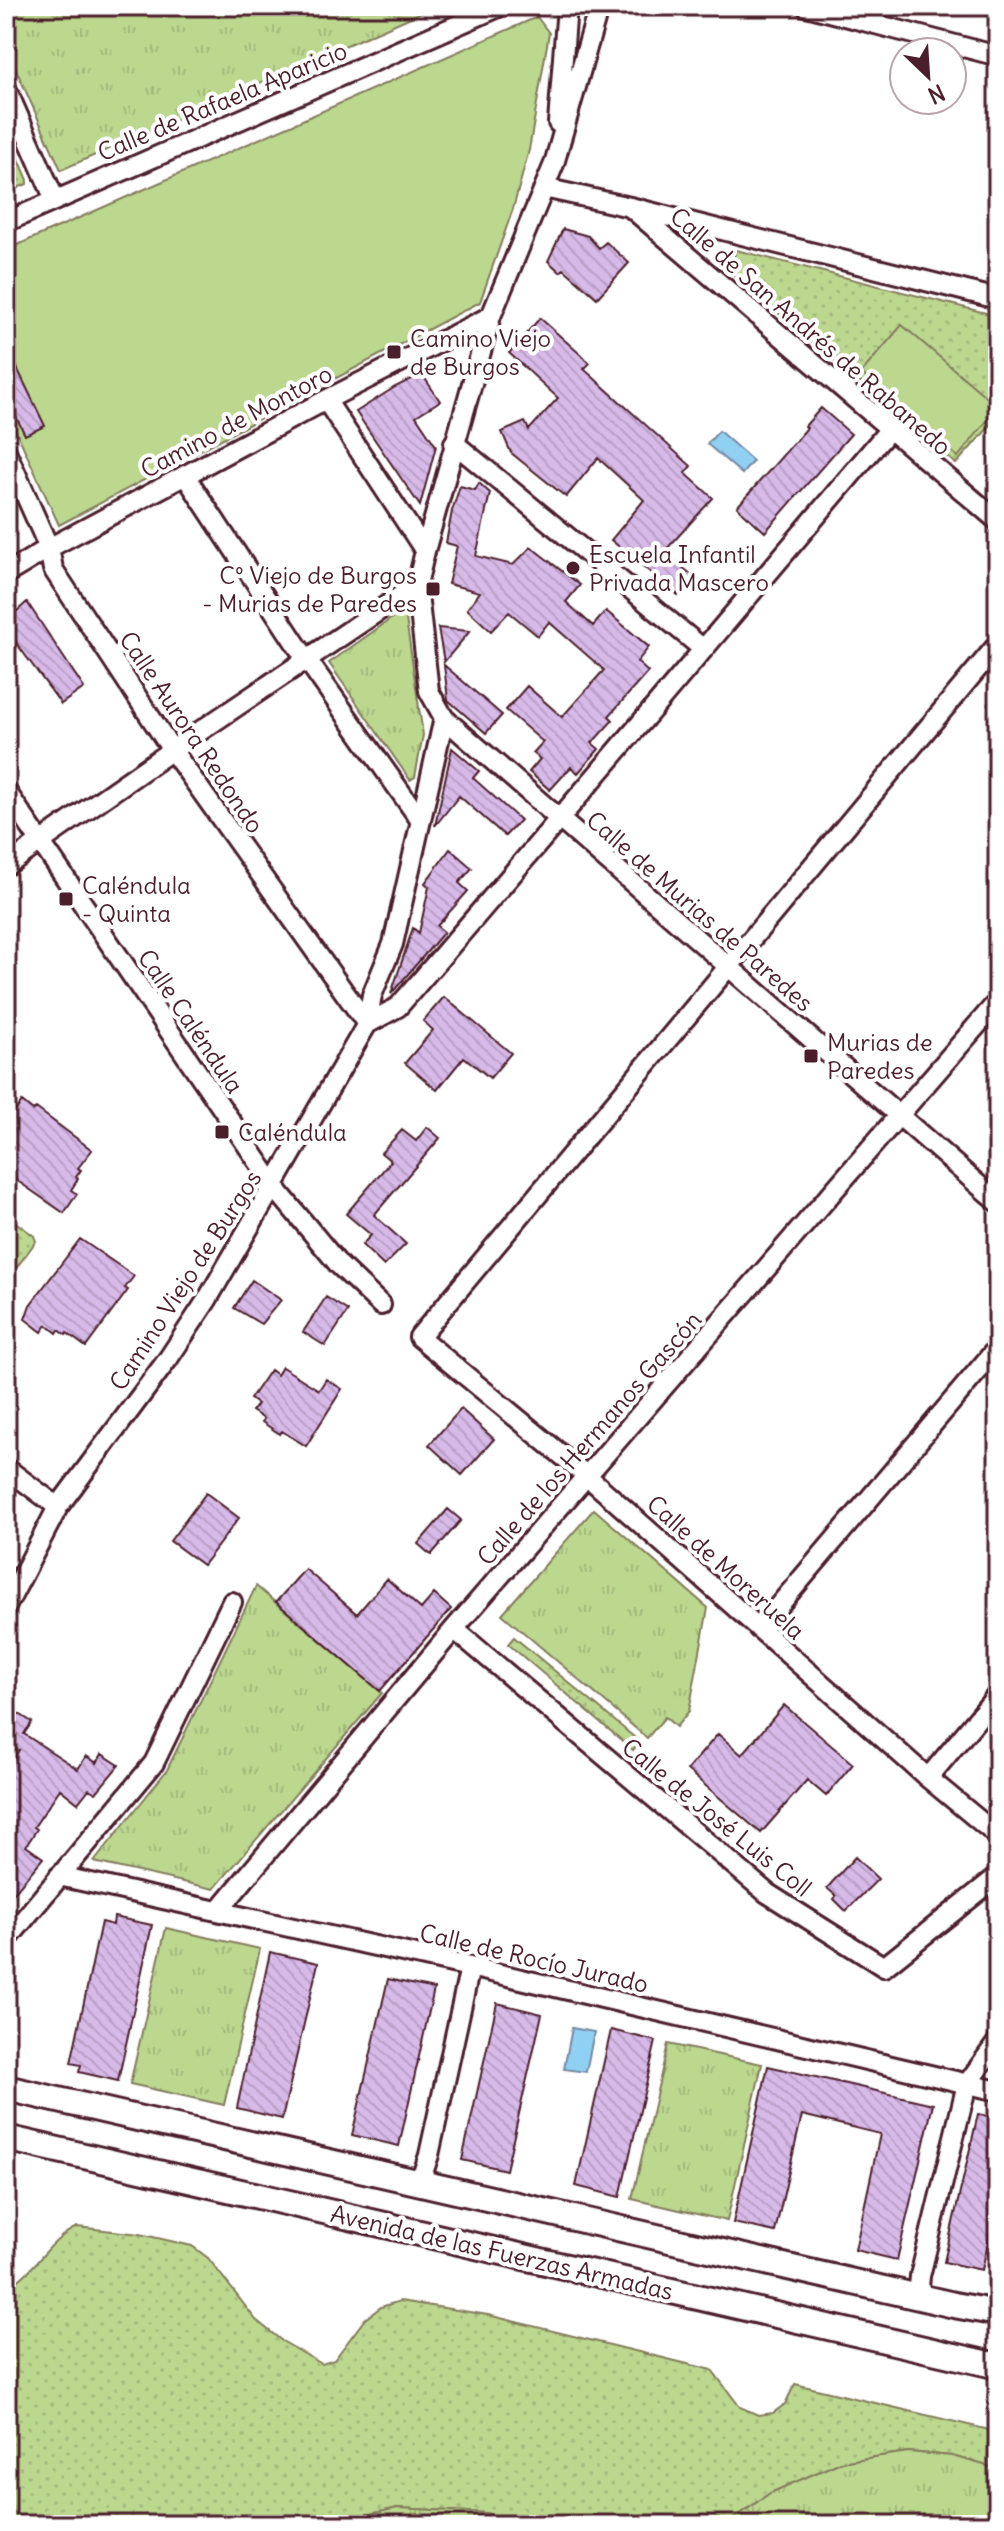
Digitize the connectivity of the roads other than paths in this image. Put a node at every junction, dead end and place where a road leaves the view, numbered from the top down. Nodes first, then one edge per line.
1 (501, 6) edge
2 (567, 6) edge
3 (599, 6) edge
4 (806, 6) edge
5 (998, 56) edge
6 (6, 88) edge
7 (554, 164) junction
8 (544, 188) junction
9 (55, 200) junction
10 (630, 207) junction
11 (6, 222) edge
12 (998, 299) edge
13 (491, 316) junction
14 (326, 400) junction
15 (889, 430) junction
16 (454, 443) junction
17 (6, 451) edge
18 (185, 475) junction
19 (998, 521) edge
20 (49, 548) junction
21 (425, 551) junction
22 (6, 574) edge
23 (417, 585) junction
24 (998, 644) edge
25 (702, 648) junction
26 (305, 658) junction
27 (444, 718) junction
28 (172, 750) junction
29 (6, 791) edge
30 (561, 819) junction
31 (421, 821) junction
32 (41, 843) junction
33 (6, 866) edge
34 (728, 967) junction
35 (998, 1001) edge
36 (367, 1024) junction
37 (898, 1117) junction
38 (275, 1185) junction
39 (998, 1202) edge
40 (381, 1305) dead end
41 (998, 1347) edge
42 (6, 1468) edge
43 (587, 1476) junction
44 (58, 1507) junction
45 (232, 1602) dead end
46 (6, 1607) edge
47 (454, 1629) junction
48 (759, 1629) junction
49 (998, 1694) edge
50 (928, 1778) junction
51 (998, 1836) edge
52 (59, 1876) junction
53 (998, 1876) edge
54 (219, 1910) junction
55 (6, 1941) edge
56 (470, 1967) junction
57 (998, 2041) edge
58 (967, 2084) junction
59 (6, 2088) edge
60 (998, 2091) edge
61 (6, 2138) edge
62 (414, 2180) junction
63 (925, 2298) junction
64 (998, 2313) edge
65 (998, 2366) edge

1 - 9 street, Calle de Rafaela Aparicio
2 - 7 street
3 - 7 street
4 - 5 street
6 - 9 street
7 - 8 street
8 - 10 street
8 - 13 street
9 - 11 street, Calle de Rafaela Aparicio
10 - 12 street
10 - 15 street, Calle de San Andrés de Rabanedo
13 - 14 street, Camino de Montoro
13 - 16 street
14 - 18 street, Camino de Montoro
14 - 21 street
15 - 19 street, Calle de San Andrés de Rabanedo
15 - 25 street
16 - 21 street
16 - 25 street
17 - 20 street, Calle Aurora Redondo
18 - 20 street, Camino de Montoro
18 - 26 street
20 - 22 street, Camino de Montoro
20 - 28 street, Calle Aurora Redondo
21 - 23 street
23 - 26 street
23 - 27 street
24 - 34 street
25 - 30 street
26 - 28 street
26 - 31 street
27 - 30 street, Calle de Murias de Paredes
27 - 31 street, Camino Viejo de Burgos
28 - 32 street
28 - 36 street, Calle Aurora Redondo
29 - 32 street, Calle Caléndula
30 - 34 street, Calle de Murias de Paredes
30 - 36 street
31 - 36 street, Camino Viejo de Burgos
32 - 33 street
32 - 38 street, Calle Caléndula
34 - 37 street, Calle de Murias de Paredes
34 - 43 street, Calle de Moreruela
35 - 37 street, Calle de los Hermanos Gascón
36 - 38 street, Camino Viejo de Burgos
37 - 39 street, Calle de Murias de Paredes
37 - 43 street, Calle de los Hermanos Gascón
38 - 40 street, Calle Caléndula
38 - 44 street, Camino Viejo de Burgos
41 - 48 street
42 - 44 street
43 - 47 street, Calle de los Hermanos Gascón
43 - 48 street, Calle de Moreruela
44 - 46 street, Camino Viejo de Burgos
45 - 52 street
47 - 53 street, Calle de José Luis Coll
47 - 54 street, Calle de los Hermanos Gascón
48 - 50 street, Calle de Moreruela
49 - 50 street
50 - 51 street, Calle de Moreruela
52 - 54 street, Calle de Rocío Jurado
52 - 55 street
54 - 56 street, Calle de Rocío Jurado
56 - 58 street, Calle de Rocío Jurado
56 - 62 street
57 - 58 street
58 - 60 street, Calle de Rocío Jurado
58 - 63 street
59 - 62 street, Avenida de las Fuerzas Armadas
61 - 65 street, Avenida de las Fuerzas Armadas
62 - 63 street, Avenida de las Fuerzas Armadas
63 - 64 street, Avenida de las Fuerzas Armadas

